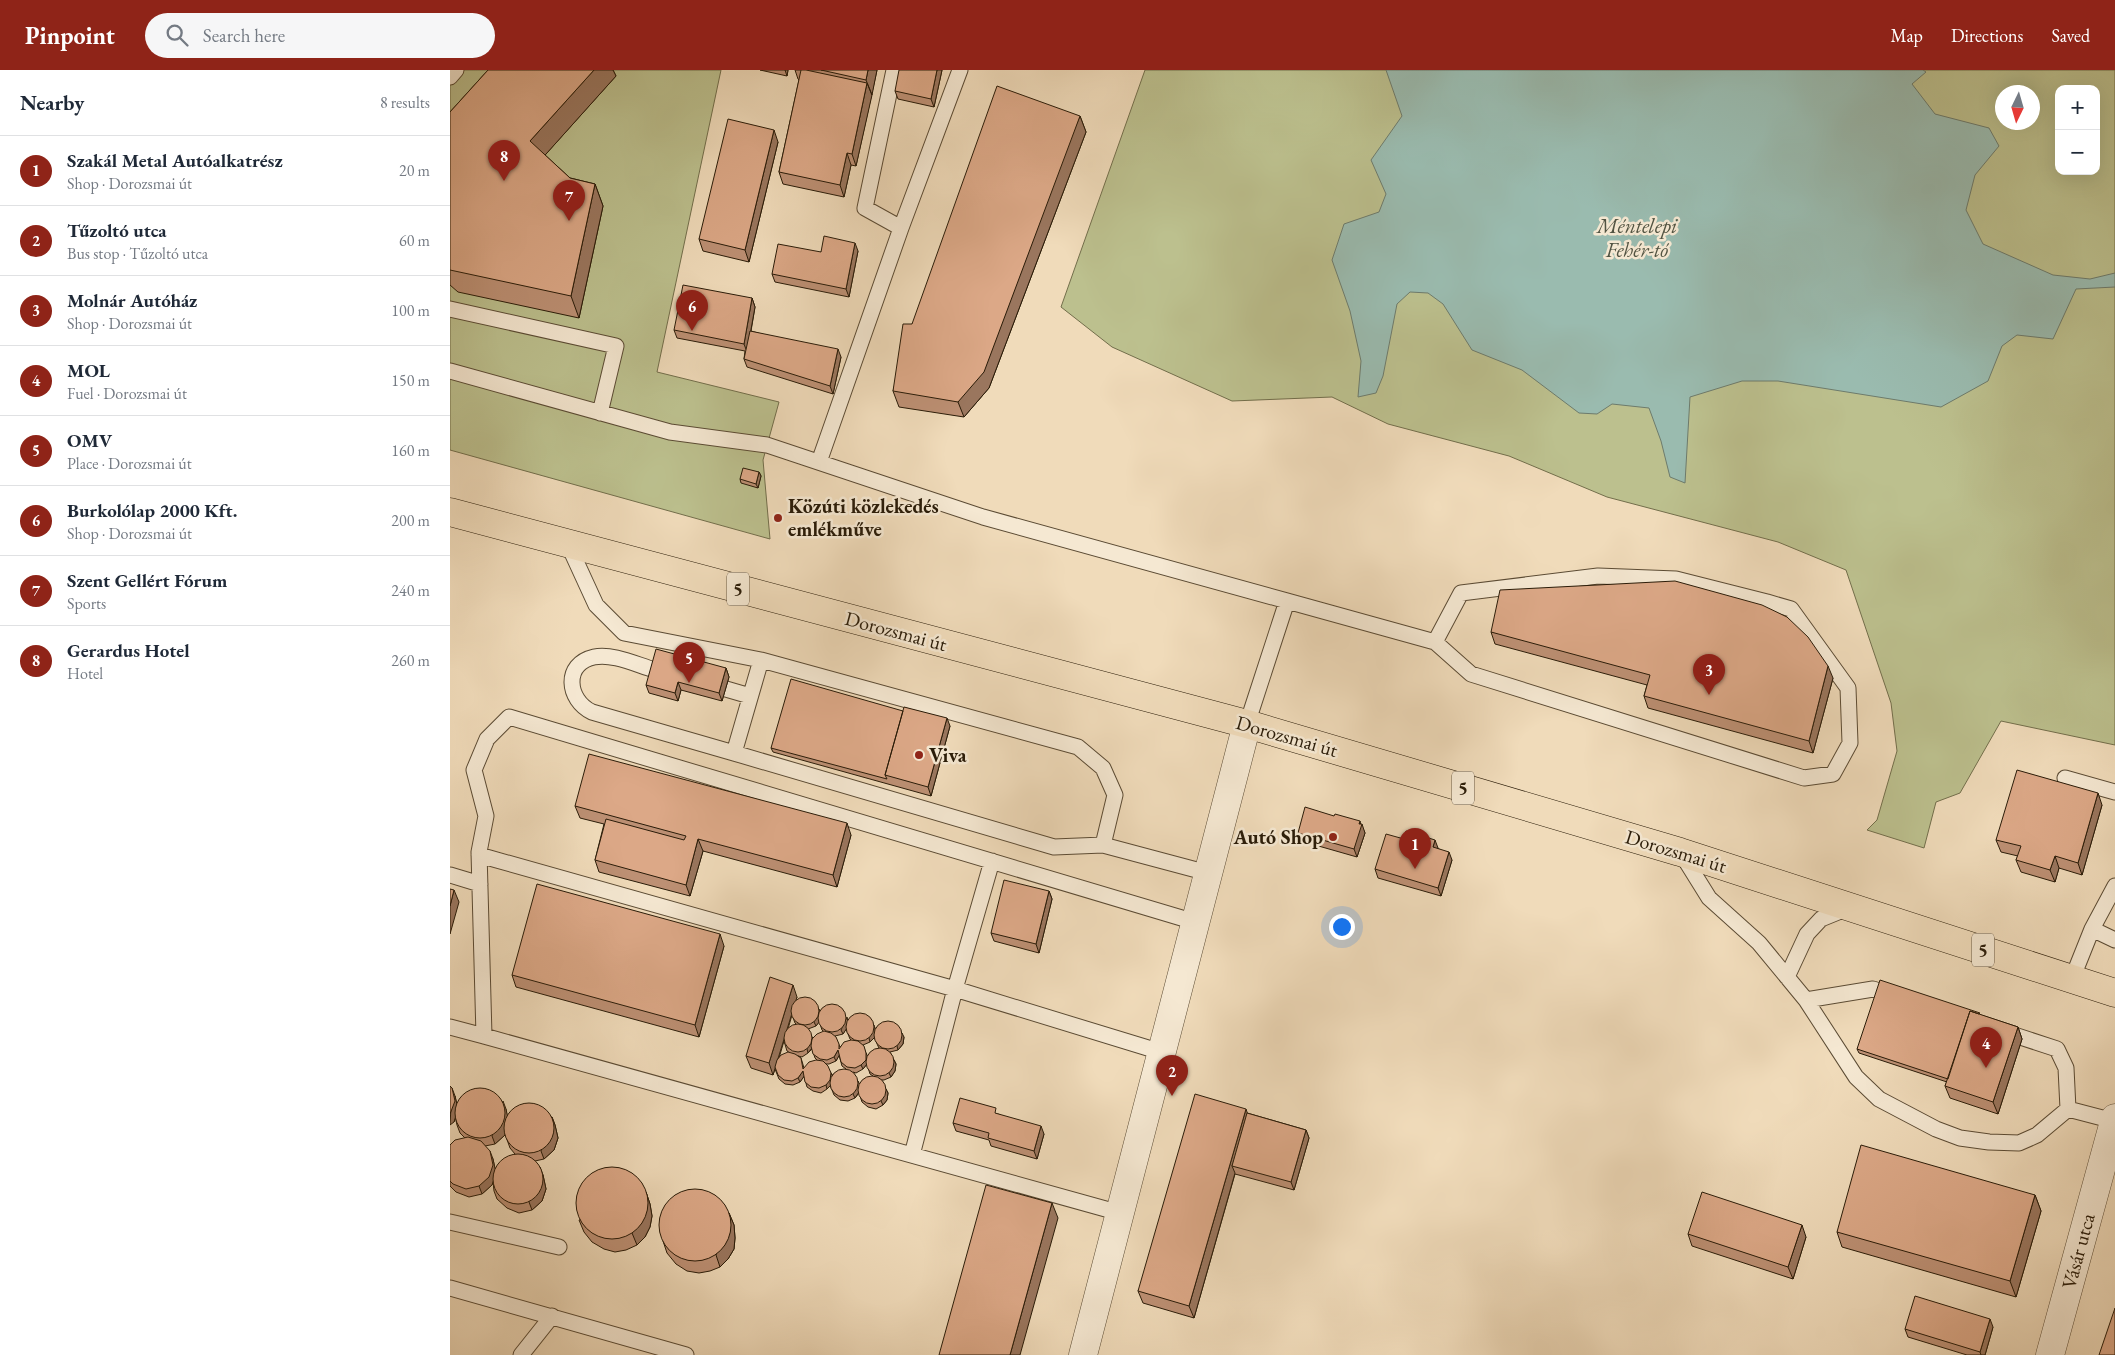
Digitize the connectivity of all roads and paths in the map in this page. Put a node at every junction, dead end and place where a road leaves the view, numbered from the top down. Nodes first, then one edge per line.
1 (456, 70) edge
2 (894, 70) edge
3 (960, 70) edge
4 (450, 77) edge
5 (901, 228) junction
6 (450, 309) edge
7 (450, 371) edge
8 (600, 413) junction
9 (819, 462) junction
10 (450, 512) edge
11 (568, 544) junction
12 (1287, 602) junction
13 (1435, 642) junction
14 (761, 660) junction
15 (655, 670) edge
16 (726, 689) edge
17 (750, 696) junction
18 (1247, 724) junction
19 (734, 753) junction
20 (2065, 778) dead end
21 (2115, 792) edge
22 (1103, 845) junction
23 (1680, 852) junction
24 (479, 855) junction
25 (992, 861) junction
26 (1208, 873) junction
27 (450, 875) edge
28 (480, 884) junction
29 (2115, 886) edge
30 (1852, 906) junction
31 (1195, 922) junction
32 (2092, 929) junction
33 (2115, 940) edge
34 (1787, 977) junction
35 (2072, 979) junction
36 (955, 989) junction
37 (2115, 993) edge
38 (1806, 1000) junction
39 (1910, 1001) edge
40 (1984, 1025) edge
41 (450, 1027) edge
42 (484, 1036) junction
43 (1161, 1052) junction
44 (2068, 1109) junction
45 (2114, 1120) edge
46 (912, 1155) junction
47 (2106, 1179) edge
48 (1120, 1213) junction
49 (450, 1222) edge
50 (560, 1247) dead end
51 (450, 1288) edge
52 (552, 1316) junction
53 (521, 1355) edge
54 (686, 1355) edge
55 (1083, 1355) edge
56 (2050, 1355) edge

1 - 4 lane
2 - 5 lane
3 - 5 lane
5 - 9 lane
6 - 8 lane
7 - 8 lane
8 - 9 lane
9 - 12 lane
10 - 11 main road, Dorozsmai út / 5
11 - 14 lane
11 - 18 main road, Dorozsmai út / 5
12 - 13 lane
12 - 18 lane
13 - 13 lane
14 - 17 lane
14 - 22 lane
15 - 19 lane
16 - 17 lane
17 - 19 lane
18 - 23 main road, Dorozsmai út / 5
18 - 26 street
19 - 22 lane
20 - 21 lane
22 - 26 lane
23 - 30 main road, Dorozsmai út / 5
23 - 34 lane
24 - 25 lane
24 - 28 lane
24 - 36 lane
25 - 31 lane
25 - 36 lane
26 - 31 street
27 - 28 lane
28 - 42 lane
29 - 32 lane
30 - 34 lane
30 - 35 main road, Dorozsmai út / 5
31 - 43 street
32 - 33 lane
32 - 35 lane
34 - 38 lane
35 - 37 main road, Dorozsmai út / 5
36 - 43 lane
36 - 46 lane
38 - 39 lane
38 - 44 lane
40 - 44 lane
41 - 42 lane
42 - 46 lane
43 - 48 street
44 - 45 lane
45 - 47 street, Vásár utca
46 - 48 lane
47 - 56 street, Vásár utca
48 - 55 street
49 - 50 lane
51 - 52 lane
52 - 53 lane
52 - 54 lane

